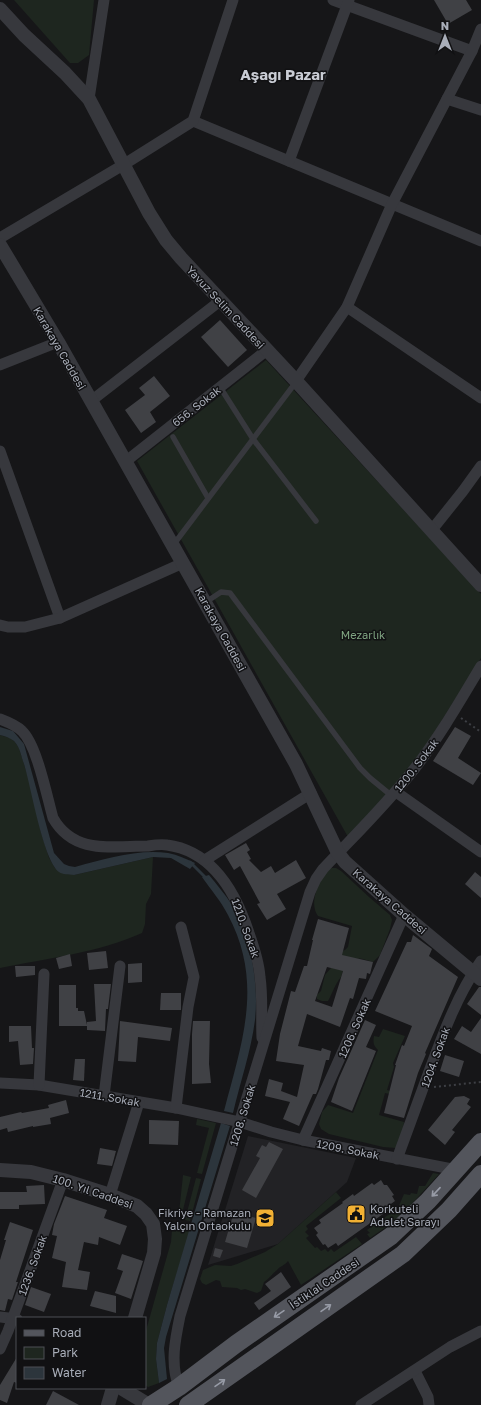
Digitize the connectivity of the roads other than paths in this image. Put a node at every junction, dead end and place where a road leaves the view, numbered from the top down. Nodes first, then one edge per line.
1 (104, 0) edge
2 (233, 0) edge
3 (334, 0) edge
4 (348, 2) edge
5 (0, 9) edge
6 (481, 29) edge
7 (472, 50) junction
8 (89, 99) junction
9 (446, 99) junction
10 (481, 110) edge
11 (193, 121) junction
12 (289, 161) junction
13 (123, 165) junction
14 (392, 204) junction
15 (0, 238) edge
16 (481, 241) edge
17 (0, 245) edge
18 (220, 300) junction
19 (347, 307) junction
20 (58, 342) junction
21 (267, 350) junction
22 (0, 365) edge
23 (296, 381) junction
24 (220, 387) junction
25 (481, 398) edge
26 (91, 401) junction
27 (173, 437) dead end
28 (253, 439) junction
29 (0, 451) edge
30 (125, 462) junction
31 (481, 466) edge
32 (208, 498) junction
33 (316, 521) dead end
34 (431, 531) junction
35 (173, 545) junction
36 (183, 563) junction
37 (481, 585) edge
38 (205, 602) junction
39 (60, 618) junction
40 (0, 625) edge
41 (481, 666) edge
42 (0, 719) edge
43 (311, 793) junction
44 (394, 794) junction
45 (481, 852) edge
46 (338, 853) junction
47 (205, 860) junction
48 (404, 915) junction
49 (181, 927) dead end
50 (120, 966) dead end
51 (478, 970) edge
52 (44, 974) dead end
53 (262, 1048) junction
54 (0, 1083) edge
55 (39, 1085) junction
56 (104, 1096) junction
57 (139, 1102) junction
58 (176, 1108) junction
59 (218, 1117) joint
60 (240, 1122) junction
61 (303, 1140) junction
62 (481, 1142) edge
63 (397, 1159) junction
64 (0, 1170) edge
65 (457, 1170) junction
66 (481, 1174) edge
67 (64, 1180) junction
68 (110, 1195) junction
69 (0, 1317) edge
70 (135, 1317) edge
71 (15, 1319) edge
72 (481, 1331) edge
73 (0, 1349) edge
74 (415, 1371) junction
75 (179, 1387) junction
76 (113, 1389) edge
77 (123, 1389) edge
78 (108, 1405) edge
79 (150, 1405) edge
80 (190, 1405) edge
81 (361, 1405) edge
82 (429, 1405) edge

1 - 8 street
2 - 11 street
3 - 4 street
4 - 7 street
4 - 12 street
5 - 8 street, Yavuz Selim Caddesi
6 - 7 street
7 - 9 street
8 - 13 street, Yavuz Selim Caddesi
9 - 10 street
9 - 14 street
11 - 12 street
11 - 13 street
12 - 14 street
13 - 15 street
13 - 18 street, Yavuz Selim Caddesi
14 - 16 street
14 - 19 street
17 - 20 street, Karakaya Caddesi
18 - 21 street, Yavuz Selim Caddesi
18 - 26 street
19 - 23 street
19 - 25 street
20 - 22 street
20 - 26 street, Karakaya Caddesi
21 - 23 street, Yavuz Selim Caddesi
21 - 24 street, 656. Sokak
23 - 28 lane
23 - 34 street, Yavuz Selim Caddesi
24 - 28 lane
24 - 30 street, 656. Sokak
26 - 30 street, Karakaya Caddesi
27 - 32 lane
28 - 32 lane
28 - 33 lane
29 - 39 street
30 - 35 street, Karakaya Caddesi
31 - 34 street
32 - 35 lane
34 - 37 street, Yavuz Selim Caddesi
35 - 36 street, Karakaya Caddesi
36 - 38 street, Karakaya Caddesi
36 - 39 street
38 - 43 street, Karakaya Caddesi
38 - 44 lane
39 - 40 street
41 - 44 street, 1200. Sokak
42 - 47 street, 1210. Sokak
43 - 46 street, Karakaya Caddesi
43 - 47 street
44 - 45 street
44 - 46 street, 1200. Sokak
46 - 48 street, Karakaya Caddesi
46 - 53 street, 1208. Sokak
47 - 53 street, 1210. Sokak
48 - 51 street, Karakaya Caddesi
48 - 61 street, 1206. Sokak
49 - 58 street
50 - 56 street
51 - 63 street, 1204. Sokak
52 - 55 street
53 - 60 street, 1208. Sokak
54 - 55 street, 1211. Sokak
55 - 56 street, 1211. Sokak
56 - 57 street, 1211. Sokak
57 - 58 street, 1211. Sokak
57 - 68 street
58 - 59 street, 1211. Sokak
59 - 60 street, 1209. Sokak
60 - 61 street, 1209. Sokak
60 - 75 street, 1208. Sokak
61 - 63 street, 1209. Sokak
62 - 65 main road, İstiklal Caddesi
63 - 65 street, 1209. Sokak
64 - 67 street, 100. Yıl Caddesi
65 -> 75 main road, İstiklal Caddesi
80 -> 66 main road, İstiklal Caddesi
67 - 68 street, 100. Yıl Caddesi
67 - 71 street, 1236. Sokak
68 - 70 street, 100. Yıl Caddesi
69 - 71 street
71 - 73 street, 1236. Sokak
72 - 74 street
74 - 81 street
74 - 82 street
75 - 79 main road, İstiklal Caddesi
76 - 78 street
77 - 79 street

